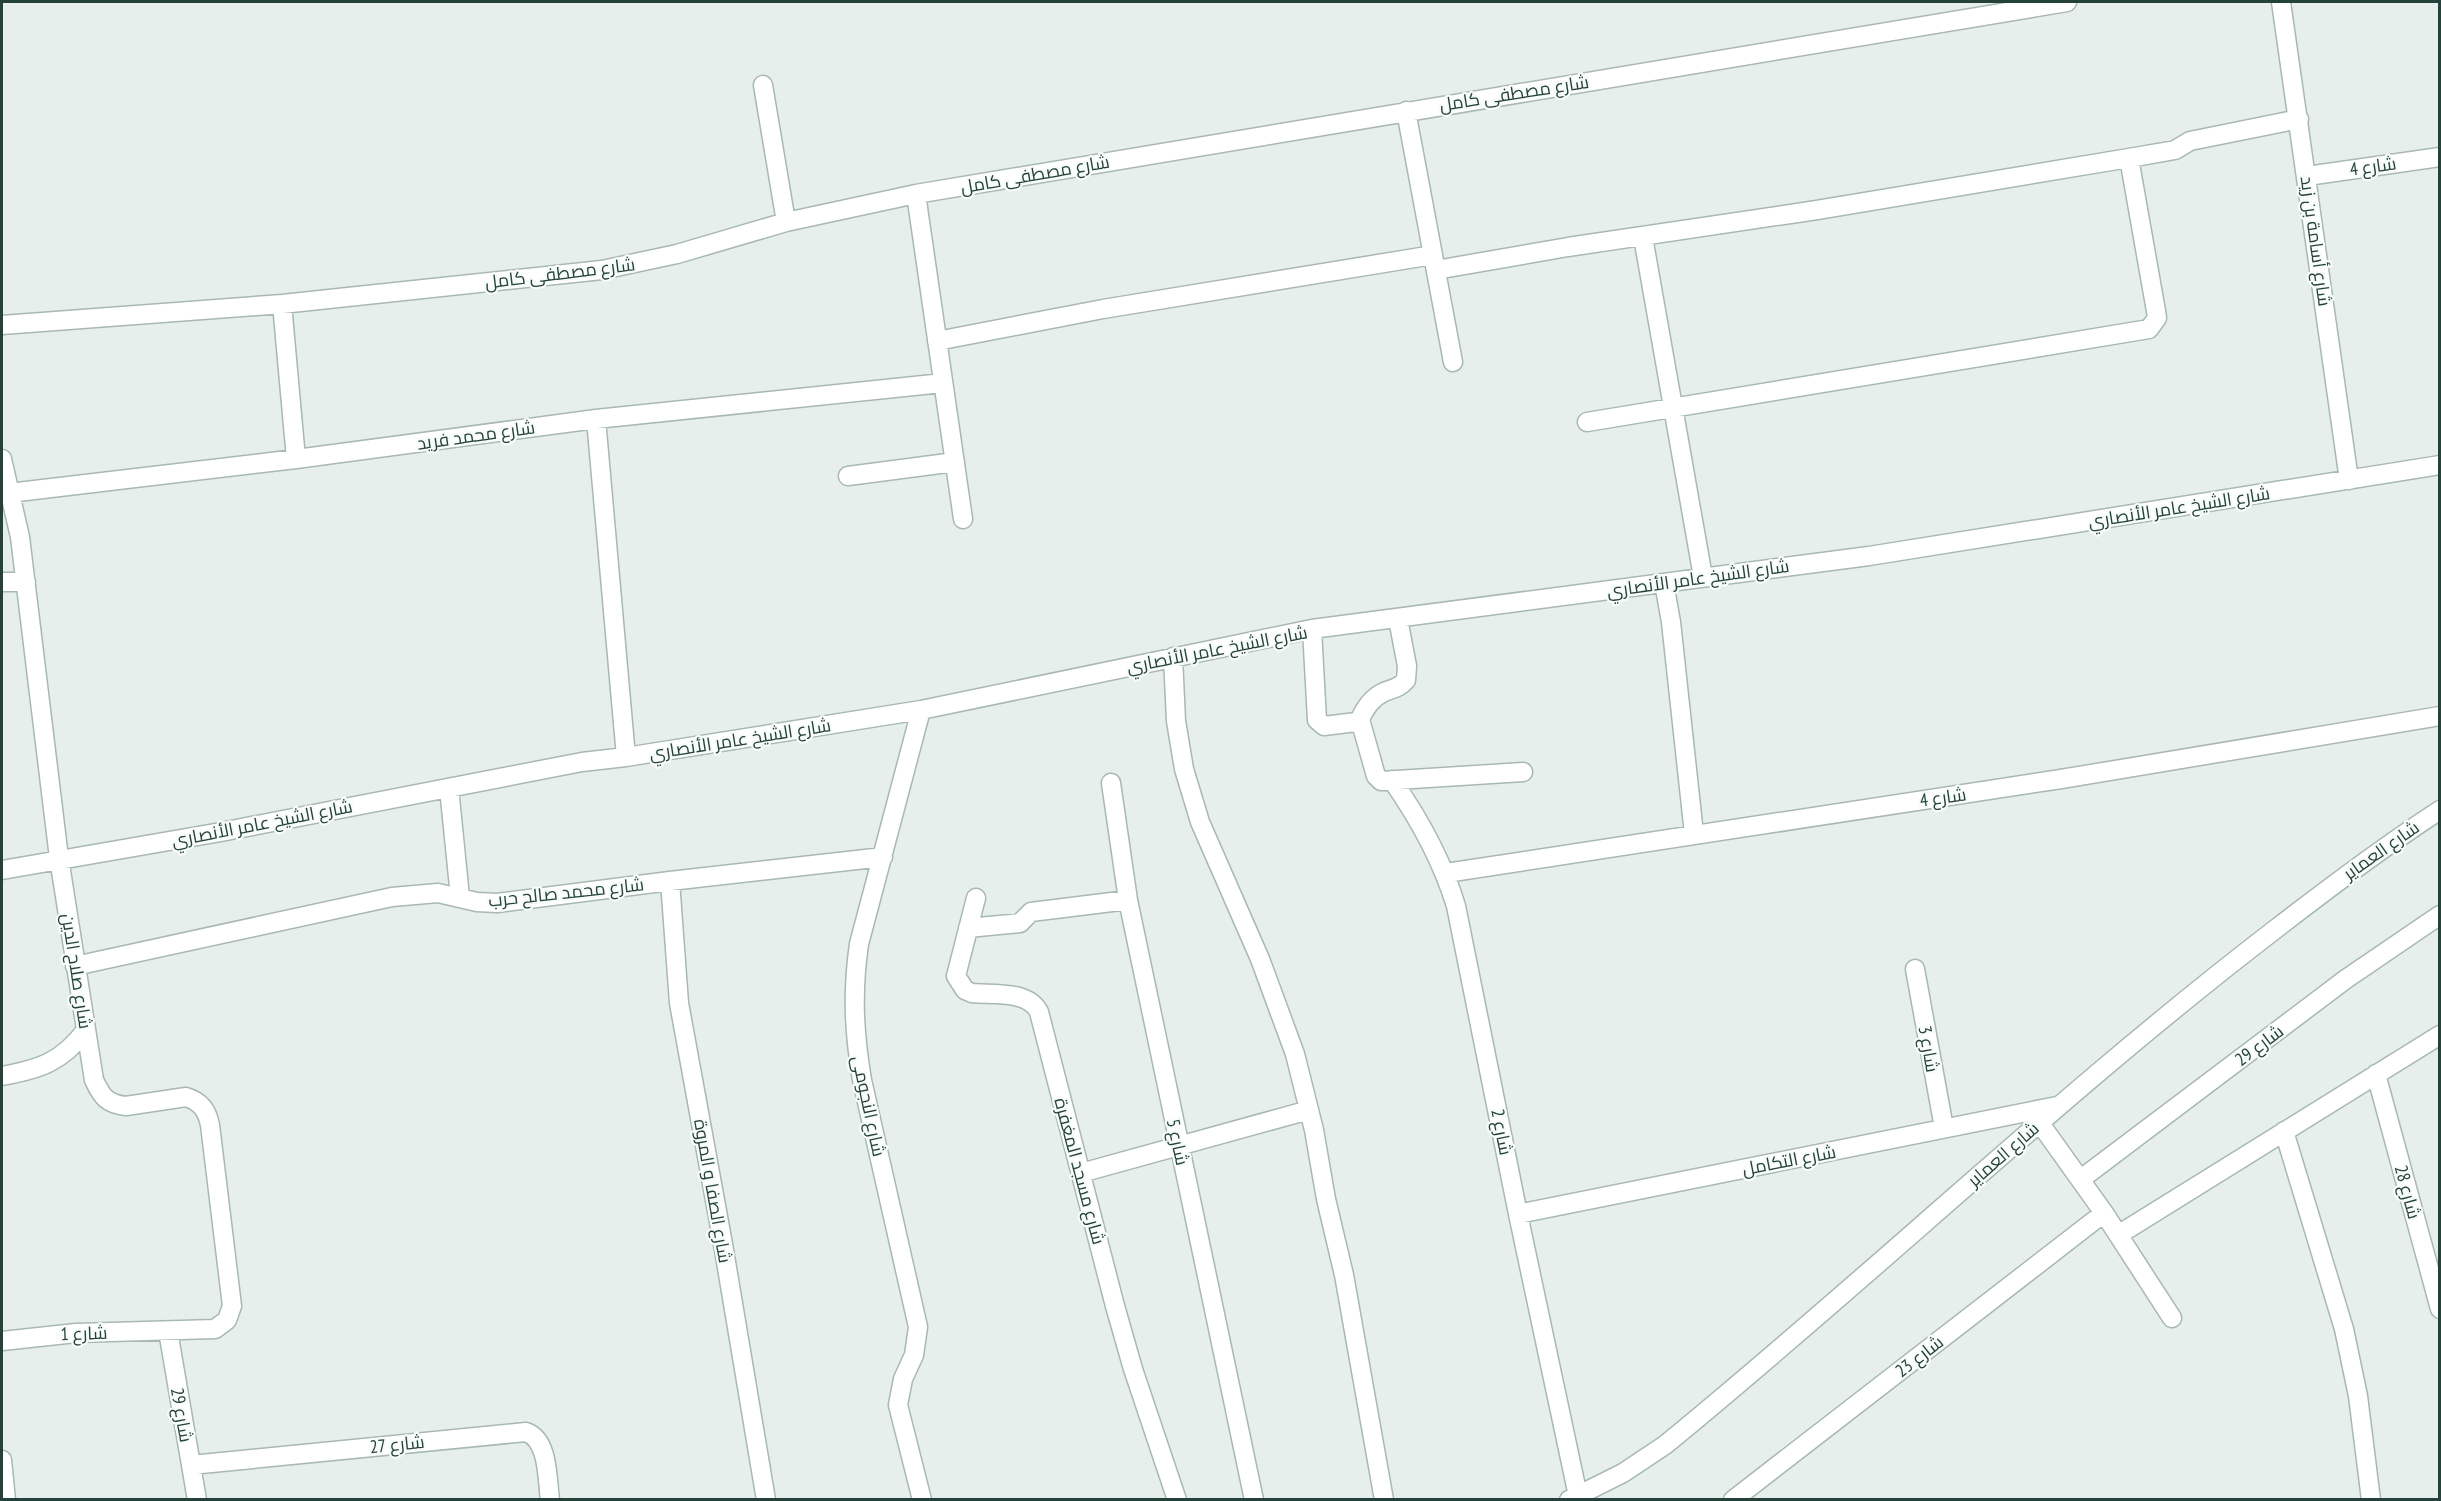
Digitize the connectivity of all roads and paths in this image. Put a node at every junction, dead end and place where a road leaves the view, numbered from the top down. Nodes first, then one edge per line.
1 (2067, 2) edge
2 (2281, 2) edge
3 (763, 85) dead end
4 (1406, 111) junction
5 (2299, 119) junction
6 (2439, 157) edge
7 (2129, 158) junction
8 (2307, 176) junction
9 (916, 194) junction
10 (786, 222) junction
11 (1643, 237) junction
12 (1434, 263) junction
13 (282, 304) junction
14 (2, 325) edge
15 (937, 340) junction
16 (1453, 362) dead end
17 (943, 383) junction
18 (1673, 409) junction
19 (596, 419) junction
20 (1587, 422) dead end
21 (2, 459) edge
22 (296, 459) junction
23 (955, 462) junction
24 (2439, 465) edge
25 (848, 476) dead end
26 (2349, 480) junction
27 (9, 493) junction
28 (963, 519) dead end
29 (1703, 578) junction
30 (2, 582) edge
31 (26, 582) junction
32 (1664, 583) junction
33 (1398, 619) junction
34 (1312, 629) junction
35 (1173, 657) junction
36 (921, 710) junction
37 (2439, 716) edge
38 (1359, 722) junction
39 (626, 757) junction
40 (1523, 772) dead end
41 (1392, 780) junction
42 (1111, 783) dead end
43 (449, 788) junction
44 (2439, 810) edge
45 (1694, 834) junction
46 (883, 857) junction
47 (59, 858) junction
48 (2, 870) edge
49 (1446, 873) junction
50 (670, 880) junction
51 (460, 897) junction
52 (976, 898) dead end
53 (1128, 900) junction
54 (2439, 915) edge
55 (968, 928) junction
56 (75, 966) junction
57 (1915, 969) dead end
58 (86, 1030) junction
59 (2439, 1035) edge
60 (2376, 1074) junction
61 (2, 1076) edge
62 (2059, 1105) junction
63 (1309, 1110) junction
64 (2039, 1122) junction
65 (1944, 1128) junction
66 (2284, 1131) junction
67 (1179, 1147) junction
68 (1081, 1173) junction
69 (2081, 1179) junction
70 (2104, 1213) junction
71 (1518, 1214) junction
72 (2118, 1234) junction
73 (2439, 1309) edge
74 (2172, 1318) dead end
75 (168, 1331) junction
76 (2, 1341) edge
77 (2, 1460) edge
78 (191, 1465) junction
79 (1574, 1498) edge
80 (6, 1500) edge
81 (197, 1500) edge
82 (550, 1500) edge
83 (766, 1500) edge
84 (922, 1500) edge
85 (1177, 1500) edge
86 (1254, 1500) edge
87 (1384, 1500) edge
88 (1733, 1500) edge
89 (2371, 1500) edge

1 - 4 street, شارع مصطفى كامل
2 - 5 street, شارع أسامة بن زيد
3 - 10 street
4 - 9 street, شارع مصطفى كامل
4 - 12 street
5 - 7 street
5 - 8 street, شارع أسامة بن زيد
6 - 8 street, شارع 4
7 - 11 street
7 - 18 street
8 - 26 street, شارع أسامة بن زيد
9 - 10 street, شارع مصطفى كامل
9 - 15 street
10 - 13 street, شارع مصطفى كامل
11 - 12 street
11 - 18 street
12 - 15 street
12 - 16 street
13 - 14 street, شارع مصطفى كامل
13 - 22 street
15 - 17 street
17 - 19 street, شارع محمد فريد
17 - 23 street
18 - 20 street
18 - 29 street
19 - 22 street, شارع محمد فريد
19 - 39 street
21 - 27 street, شارع صلاح الدين
22 - 27 street, شارع محمد فريد
23 - 25 street
23 - 28 street
24 - 26 street, شارع الشيخ عامر الأنصاري
26 - 29 street, شارع الشيخ عامر الأنصاري
27 - 31 street, شارع صلاح الدين
29 - 32 street, شارع الشيخ عامر الأنصاري
30 - 31 street
31 - 47 street, شارع صلاح الدين
32 - 33 street, شارع الشيخ عامر الأنصاري
32 - 45 street
33 - 34 street, شارع الشيخ عامر الأنصاري
33 - 38 street
34 - 35 street, شارع الشيخ عامر الأنصاري
34 - 38 street
35 - 36 street, شارع الشيخ عامر الأنصاري
35 - 63 street
36 - 39 street, شارع الشيخ عامر الأنصاري
36 - 46 street, شارع النجومى
37 - 45 street, شارع 4
38 - 41 street, شارع 2
39 - 43 street, شارع الشيخ عامر الأنصاري
40 - 41 street
41 - 49 street, شارع 2
42 - 53 street, شارع 5
43 - 47 street, شارع الشيخ عامر الأنصاري
43 - 51 street
44 - 62 street, شارع العماير
45 - 49 street, شارع 4
46 - 50 street, شارع محمد صالح حرب
46 - 84 street, شارع النجومى
47 - 48 street, شارع الشيخ عامر الأنصاري
47 - 56 street, شارع صلاح الدين
49 - 71 street, شارع 2
50 - 51 street, شارع محمد صالح حرب
50 - 83 street, شارع الصفا و المروة
51 - 56 street, شارع محمد صالح حرب
52 - 55 street, شارع مسجد المغفرة
53 - 55 street
53 - 67 street, شارع 5
54 - 69 street, شارع 29
55 - 68 street, شارع مسجد المغفرة
56 - 58 street, شارع صلاح الدين
57 - 65 street, شارع 3
58 - 61 street
58 - 75 street, شارع صلاح الدين
59 - 60 street
60 - 66 street
60 - 73 street, شارع 28
62 - 64 street, شارع العماير
62 - 65 street, شارع التكامل
63 - 67 street
63 - 87 street
64 - 69 street
64 - 79 street, شارع العماير
65 - 71 street, شارع التكامل
66 - 72 street
66 - 89 street
67 - 68 street
67 - 86 street, شارع 5
68 - 85 street, شارع مسجد المغفرة
69 - 70 street
70 - 72 street
70 - 88 street, شارع 23
71 - 79 street, شارع 2
72 - 74 street
75 - 76 street, شارع 1
75 - 78 street, شارع 29
77 - 80 street
78 - 81 street, شارع 29
78 - 82 street, شارع 27

